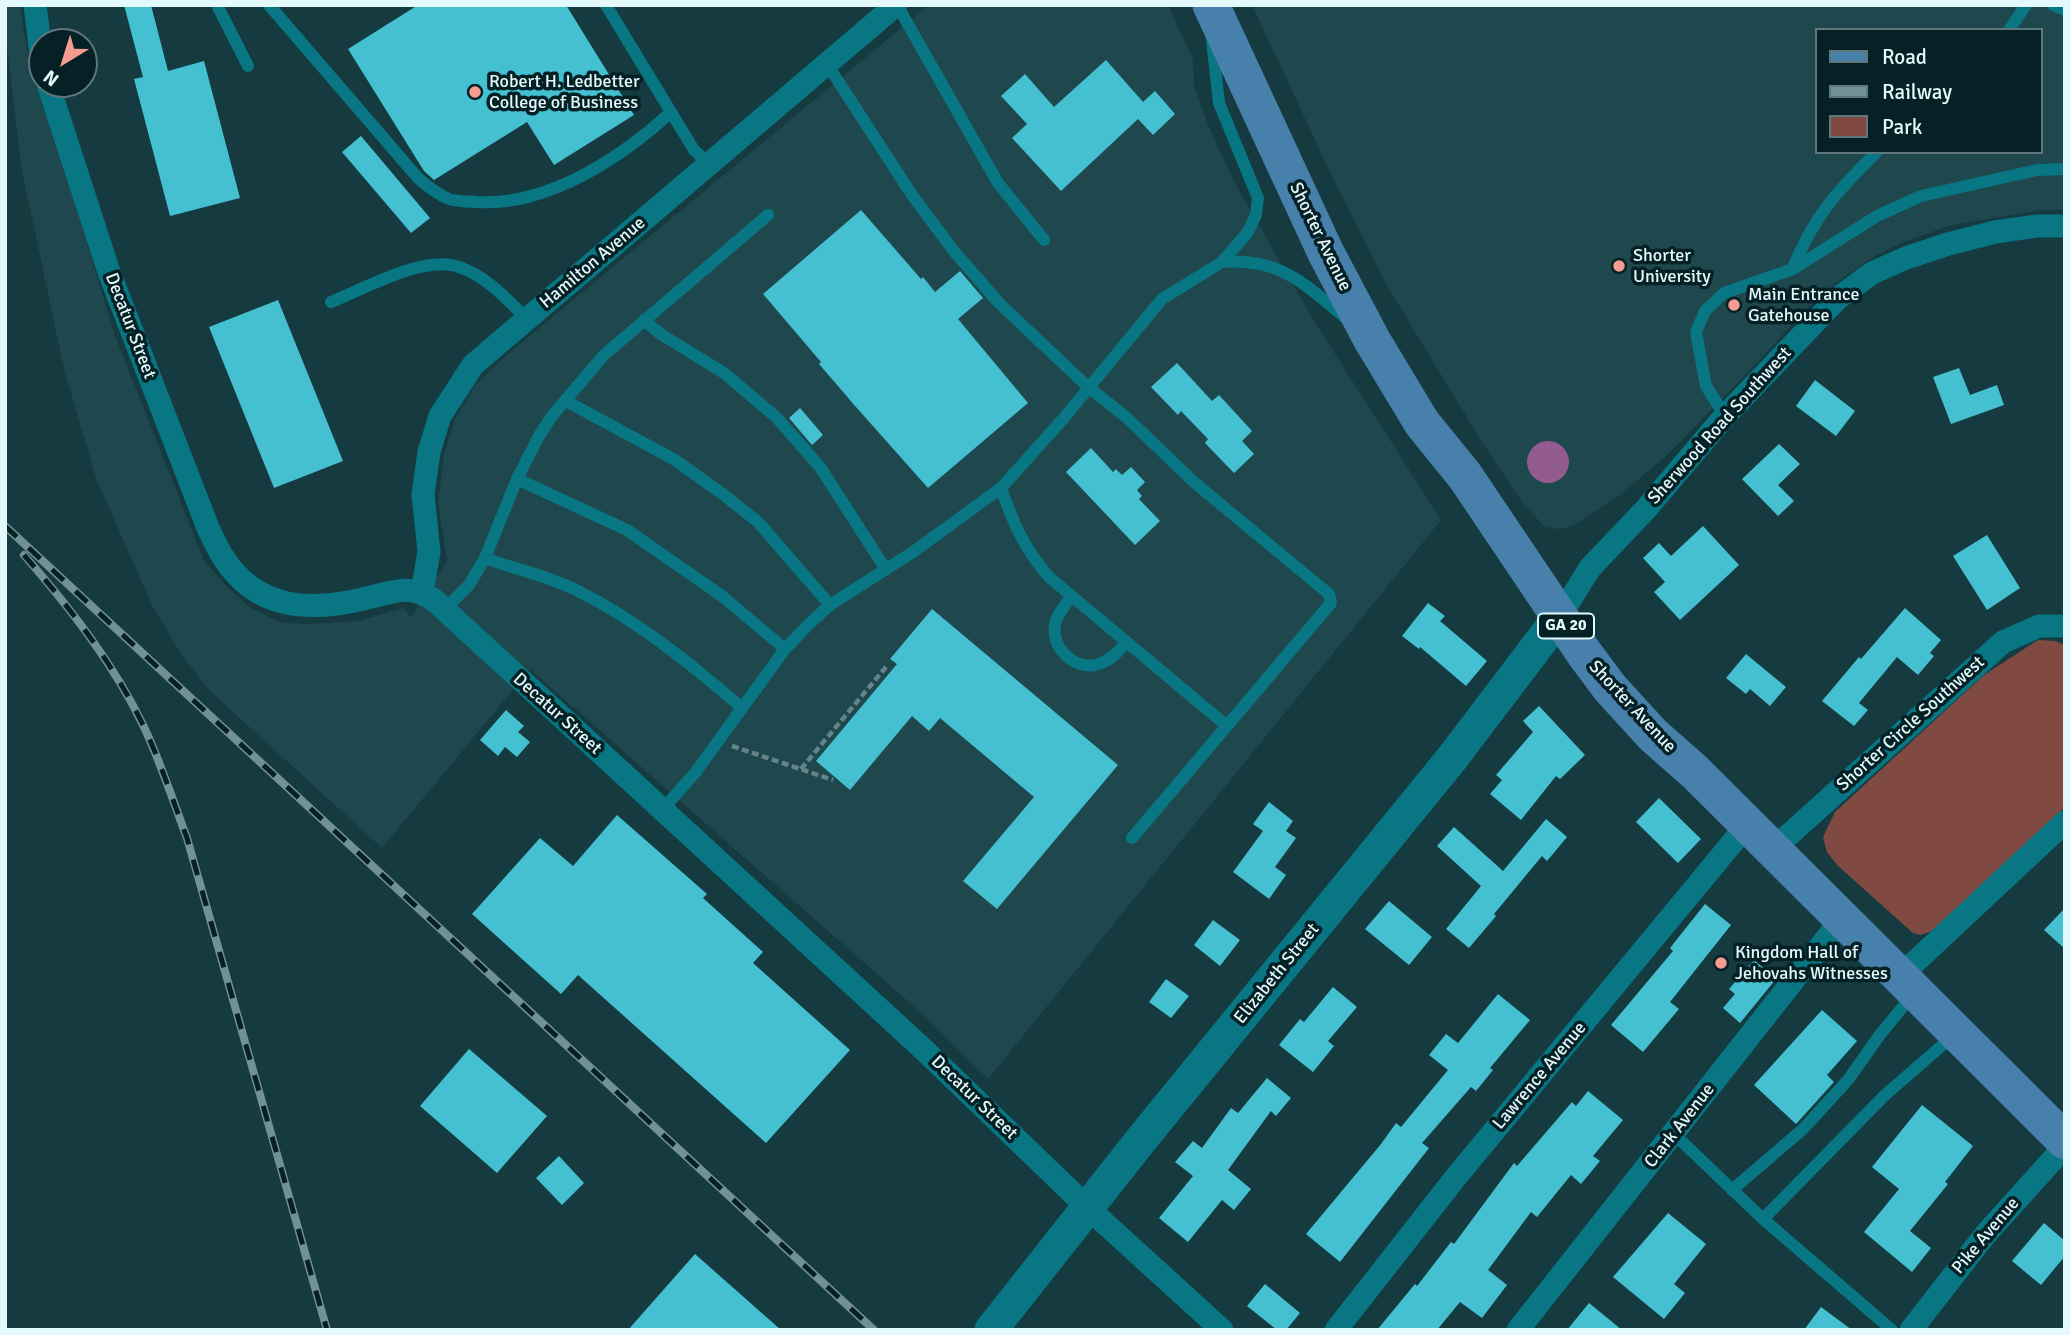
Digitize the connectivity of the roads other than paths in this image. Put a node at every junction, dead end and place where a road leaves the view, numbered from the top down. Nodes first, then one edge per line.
1 (34, 5) edge
2 (217, 5) edge
3 (269, 5) edge
4 (606, 5) edge
5 (897, 5) edge
6 (1210, 5) edge
7 (2026, 5) edge
8 (2053, 5) edge
9 (2065, 10) edge
10 (37, 28) edge
11 (2010, 28) edge
12 (827, 64) junction
13 (248, 66) dead end
14 (53, 98) edge
15 (671, 112) junction
16 (1875, 154) edge
17 (709, 164) junction
18 (2065, 169) edge
19 (768, 215) dead end
20 (2065, 226) edge
21 (1044, 240) dead end
22 (1222, 262) junction
23 (1793, 269) junction
24 (331, 302) dead end
25 (526, 318) junction
26 (644, 320) junction
27 (1372, 340) junction
28 (1088, 387) junction
29 (566, 401) junction
30 (1725, 416) junction
31 (517, 479) junction
32 (1001, 488) junction
33 (485, 558) junction
34 (885, 568) junction
35 (422, 592) junction
36 (1072, 596) junction
37 (830, 605) junction
38 (445, 609) junction
39 (1560, 616) junction
40 (2065, 626) edge
41 (1126, 643) junction
42 (785, 649) junction
43 (742, 708) junction
44 (1227, 726) junction
45 (662, 810) junction
46 (2065, 822) edge
47 (1132, 838) dead end
48 (1759, 838) junction
49 (1841, 920) junction
50 (1908, 984) junction
51 (1957, 1033) junction
52 (1674, 1134) junction
53 (2065, 1144) edge
54 (1732, 1190) junction
55 (1088, 1208) junction
56 (1763, 1219) junction
57 (991, 1330) edge
58 (1222, 1330) edge
59 (1336, 1330) edge
60 (1518, 1330) edge
61 (1892, 1330) edge
62 (1911, 1330) edge

1 - 10 street
2 - 13 lane
3 - 15 lane
4 - 15 lane
5 - 12 street, Hamilton Avenue
5 - 21 lane
6 - 22 lane
6 - 27 main road, Shorter Avenue / GA 20
7 - 11 lane
8 - 9 lane
12 - 17 street, Hamilton Avenue
12 - 28 lane
14 - 35 street, Decatur Street
15 - 17 lane
16 - 23 lane
17 - 25 street, Hamilton Avenue
18 - 23 lane
19 - 26 lane
20 - 30 street, Sherwood Road Southwest
22 - 27 lane
22 - 28 lane
23 - 30 lane
24 - 25 lane
25 - 35 street, Hamilton Avenue
26 - 29 lane
26 - 34 lane
27 - 39 main road, Shorter Avenue / GA 20
28 - 32 lane
28 - 44 lane
29 - 31 lane
29 - 37 lane
30 - 39 street, Sherwood Road Southwest
31 - 33 lane
31 - 42 lane
32 - 34 lane
32 - 36 lane
33 - 38 lane
33 - 43 lane
34 - 37 lane
35 - 38 street, Decatur Street
36 - 41 lane
36 - 41 lane
37 - 42 lane
38 - 45 street, Decatur Street
39 - 48 main road, Shorter Avenue / GA 20
39 - 55 street, Elizabeth Street
40 - 48 street, Shorter Circle Southwest
41 - 44 lane
42 - 43 lane
43 - 45 lane
44 - 47 lane
45 - 55 street, Decatur Street
46 - 50 street
48 - 49 main road, Shorter Avenue / GA 20
48 - 59 street, Lawrence Avenue
49 - 50 main road, Shorter Avenue / GA 20
49 - 52 street, Clark Avenue
50 - 51 main road, Shorter Avenue / GA 20
50 - 54 lane
51 - 53 main road, Shorter Avenue / GA 20
51 - 56 lane
52 - 54 lane
52 - 60 street, Clark Avenue
53 - 62 street, Pike Avenue
54 - 56 lane
55 - 57 street, Elizabeth Street
55 - 58 street, Decatur Street
56 - 61 lane

